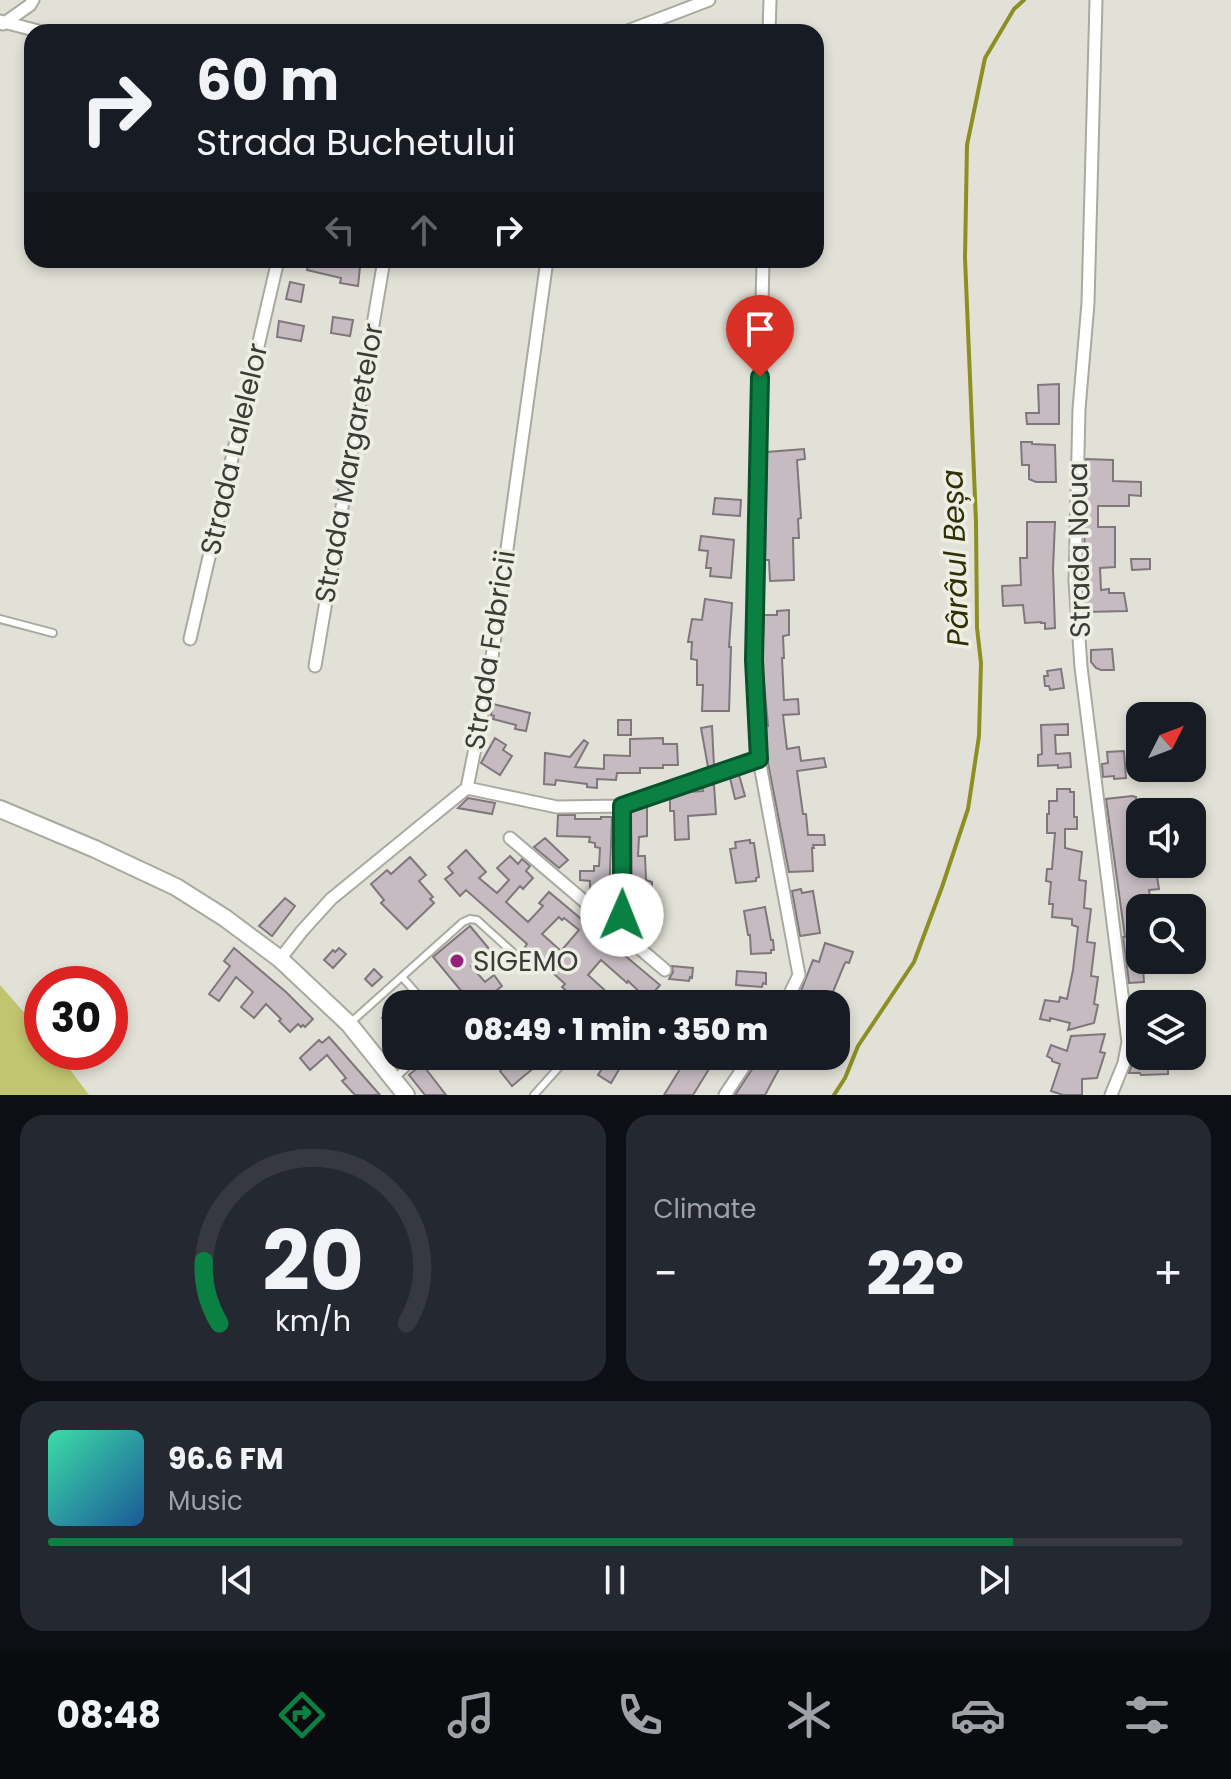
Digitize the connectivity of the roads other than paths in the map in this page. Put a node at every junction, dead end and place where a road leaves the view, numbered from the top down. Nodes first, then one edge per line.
1 (33, 0) edge
2 (709, 0) edge
3 (770, 0) edge
4 (1096, 0) edge
5 (2, 23) edge
6 (646, 24) edge
7 (769, 24) edge
8 (24, 28) edge
9 (276, 268) edge
10 (383, 268) edge
11 (546, 268) edge
12 (763, 268) edge
13 (0, 619) edge
14 (53, 633) dead end
15 (190, 639) dead end
16 (315, 666) dead end
17 (759, 759) junction
18 (467, 788) junction
19 (622, 806) junction
20 (0, 809) edge
21 (510, 838) dead end
22 (621, 933) junction
23 (519, 958) dead end
24 (280, 959) junction
25 (665, 970) dead end
26 (402, 977) junction
27 (414, 990) edge
28 (792, 990) edge
29 (349, 1024) junction
30 (403, 1070) edge
31 (556, 1070) edge
32 (742, 1070) edge
33 (393, 1079) junction
34 (406, 1095) edge
35 (534, 1095) edge
36 (725, 1095) edge
37 (1111, 1095) edge

1 - 5 street
2 - 6 street
3 - 7 street
4 - 37 street, Strada Noua
5 - 8 street
9 - 15 street, Strada Lalelelor
10 - 16 street, Strada Margaretelor
11 - 18 street, Strada Fabricii
12 - 17 street
13 - 14 lane
17 - 19 street
17 - 28 street
18 - 19 street
18 - 24 street, Strada Fabricii
19 - 22 street
20 - 24 main road
21 - 22 street
22 - 25 street
23 - 26 lane
24 - 29 main road
26 - 27 lane
26 - 29 lane
29 - 33 main road
30 - 33 lane
31 - 35 lane
32 - 36 street
33 - 34 main road

